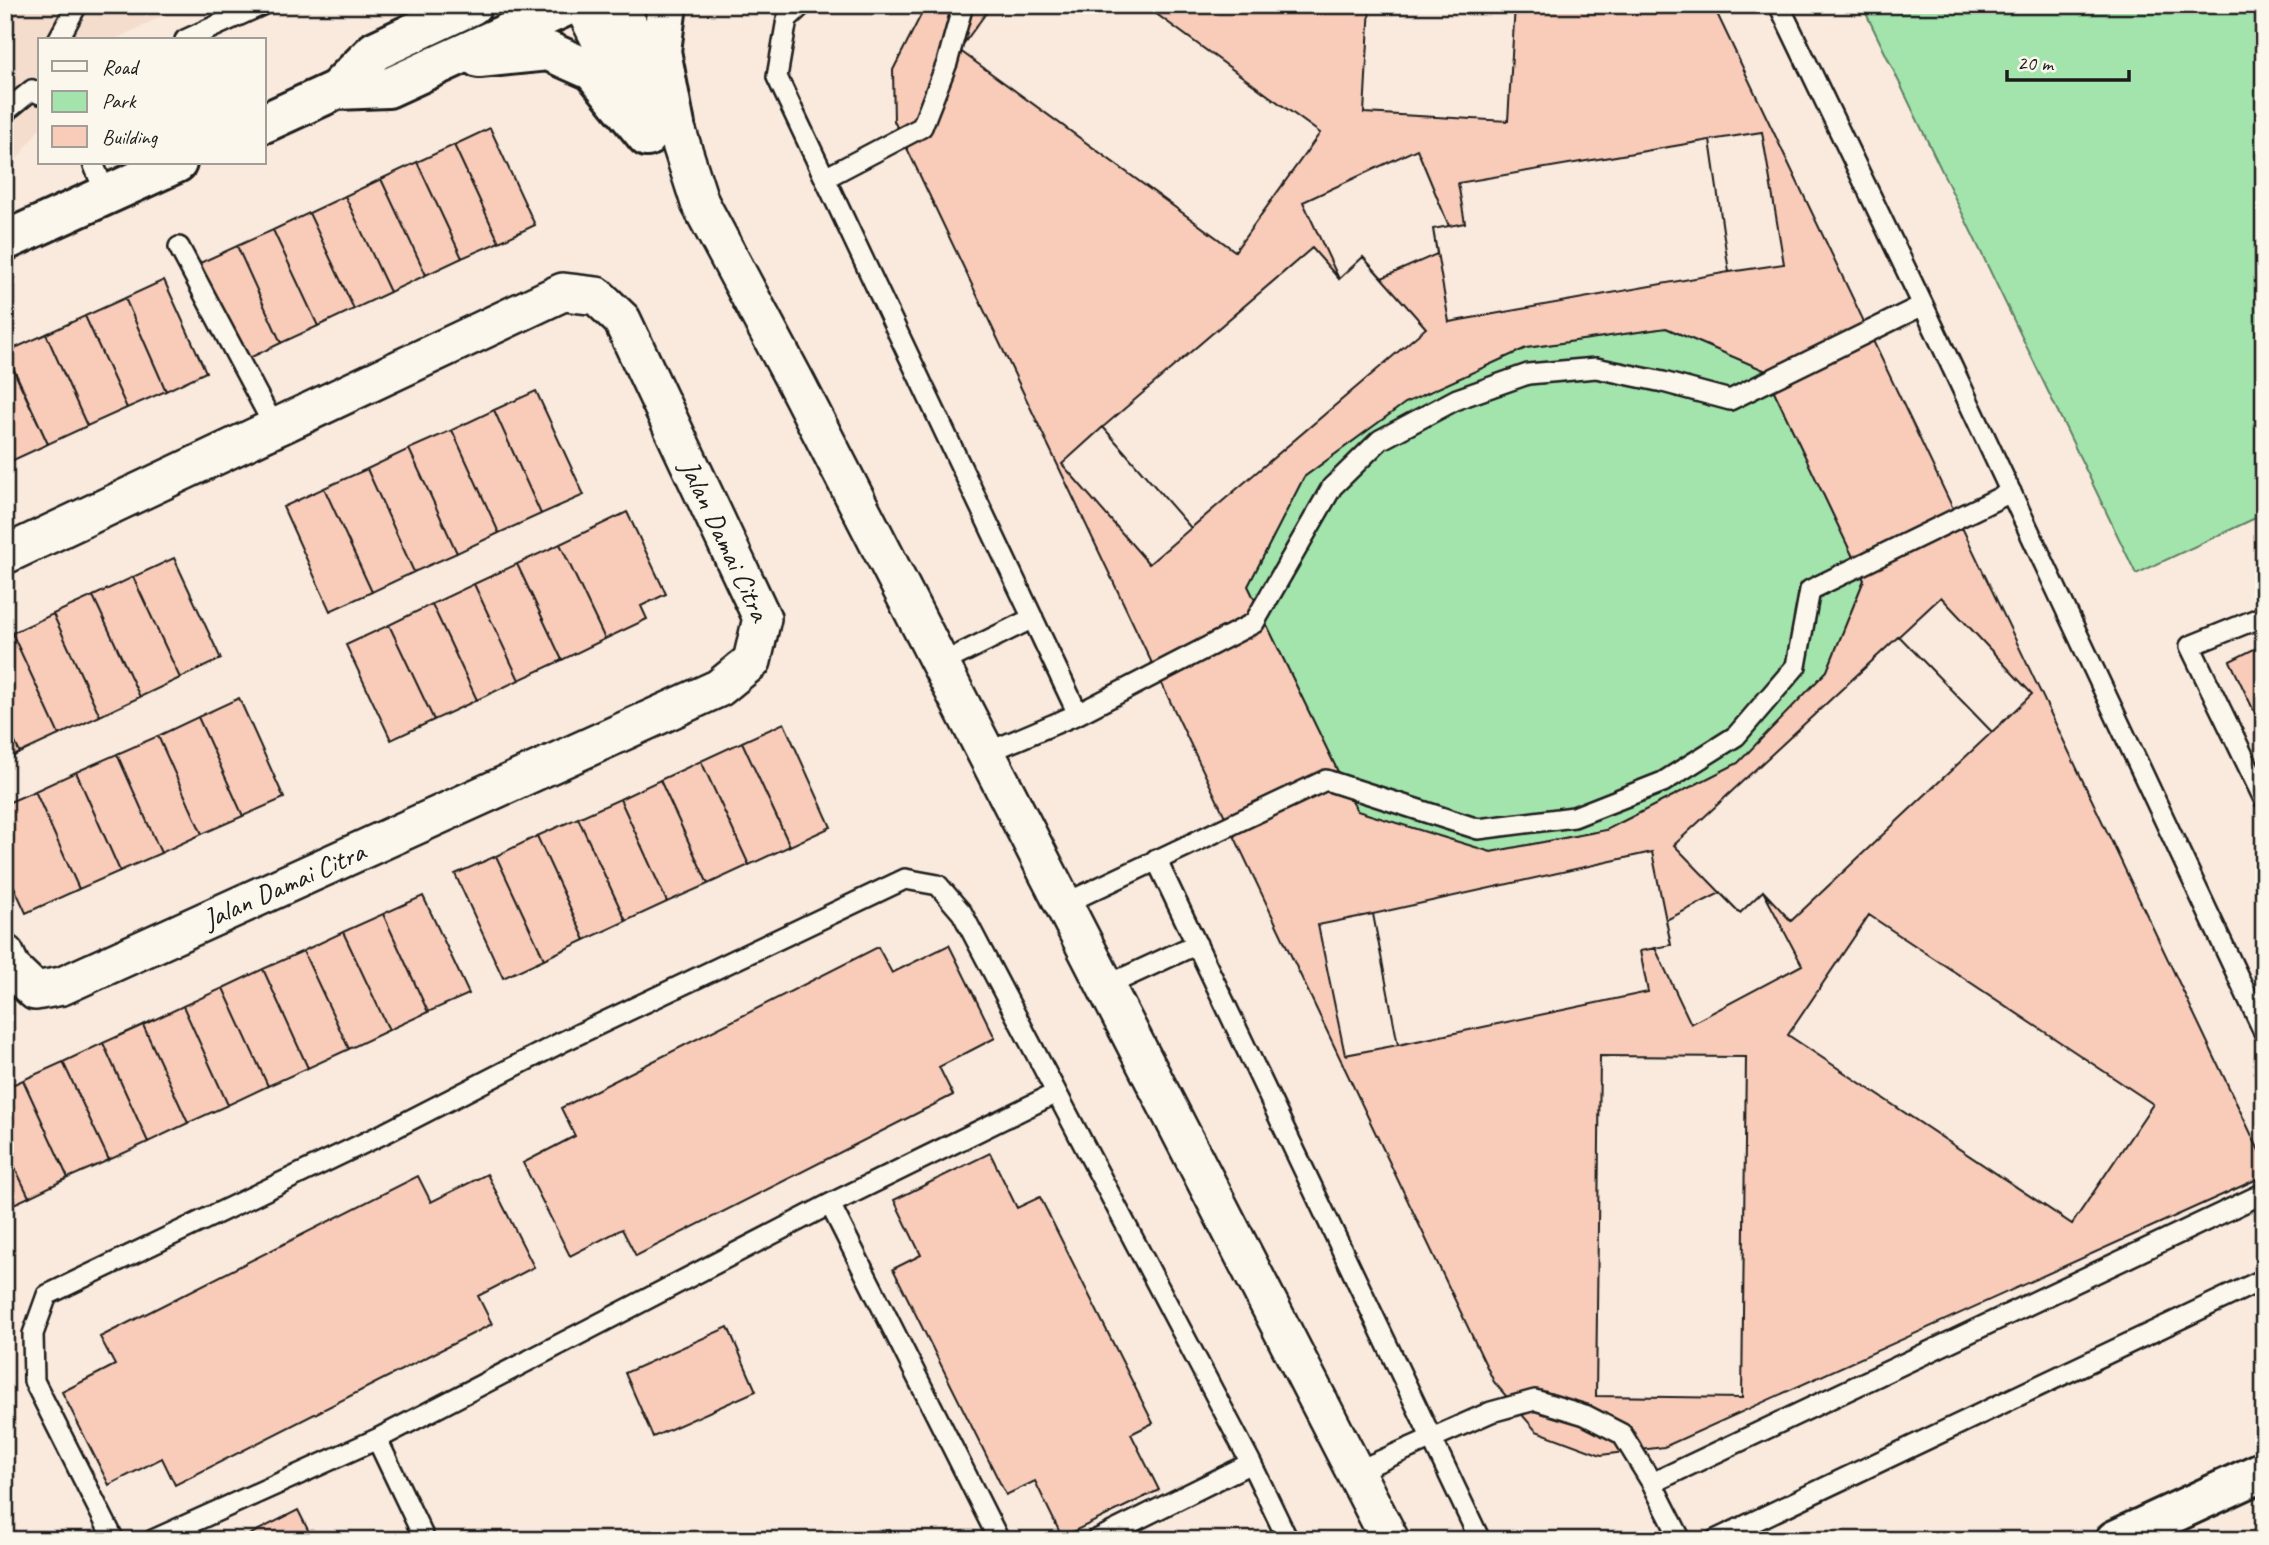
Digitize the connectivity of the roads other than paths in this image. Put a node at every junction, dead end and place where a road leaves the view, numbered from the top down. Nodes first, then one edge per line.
1 (77, 5) edge
2 (262, 5) edge
3 (472, 5) edge
4 (569, 5) edge
5 (583, 5) edge
6 (619, 5) edge
7 (667, 5) edge
8 (802, 5) edge
9 (963, 5) edge
10 (1779, 5) edge
11 (59, 38) edge
12 (189, 38) edge
13 (449, 61) junction
14 (38, 86) edge
15 (336, 90) junction
16 (5, 113) edge
17 (266, 122) edge
18 (661, 131) junction
19 (172, 164) edge
20 (825, 178) junction
21 (99, 179) edge
22 (5, 241) edge
23 (179, 247) dead end
24 (1923, 305) junction
25 (274, 426) junction
26 (2011, 492) junction
27 (5, 555) edge
28 (2264, 616) edge
29 (1033, 618) junction
30 (940, 664) junction
31 (1078, 713) junction
32 (986, 753) junction
33 (2264, 799) edge
34 (1156, 859) junction
35 (1064, 904) junction
36 (1197, 944) junction
37 (5, 954) edge
38 (1106, 986) junction
39 (2264, 1032) edge
40 (1056, 1093) junction
41 (2264, 1194) edge
42 (830, 1204) junction
43 (2264, 1279) edge
44 (1432, 1437) junction
45 (377, 1439) junction
46 (1251, 1463) junction
47 (2264, 1471) edge
48 (1355, 1472) junction
49 (1652, 1483) junction
50 (114, 1540) edge
51 (153, 1540) edge
52 (425, 1540) edge
53 (999, 1540) edge
54 (1096, 1540) edge
55 (1288, 1540) edge
56 (1390, 1540) edge
57 (1480, 1540) edge
58 (1681, 1540) edge
59 (1716, 1540) edge
60 (2115, 1540) edge

1 - 11 lane
2 - 12 lane
3 - 15 street
4 - 13 street
5 - 18 street
6 - 18 street
7 - 18 street
8 - 20 lane
9 - 20 lane
10 - 24 lane
13 - 15 street
13 - 18 street
14 - 16 lane
15 - 17 street
18 - 30 street
19 - 21 street
20 - 29 lane
21 - 22 street
23 - 25 lane
24 - 26 lane
24 - 31 lane
25 - 27 street, Jalan Damai Citra
25 - 37 street, Jalan Damai Citra
26 - 34 lane
26 - 39 lane
28 - 33 lane
29 - 30 lane
29 - 31 lane
30 - 32 street
31 - 32 lane
32 - 35 street
34 - 35 lane
34 - 36 lane
35 - 38 street
36 - 38 lane
36 - 44 lane
38 - 48 street
40 - 42 lane
40 - 46 lane
40 - 50 lane
41 - 49 lane
42 - 45 lane
42 - 53 lane
43 - 59 lane
44 - 48 lane
44 - 49 lane
44 - 57 lane
45 - 51 lane
45 - 52 lane
46 - 54 lane
46 - 55 lane
47 - 60 street
48 - 56 street
49 - 58 lane

